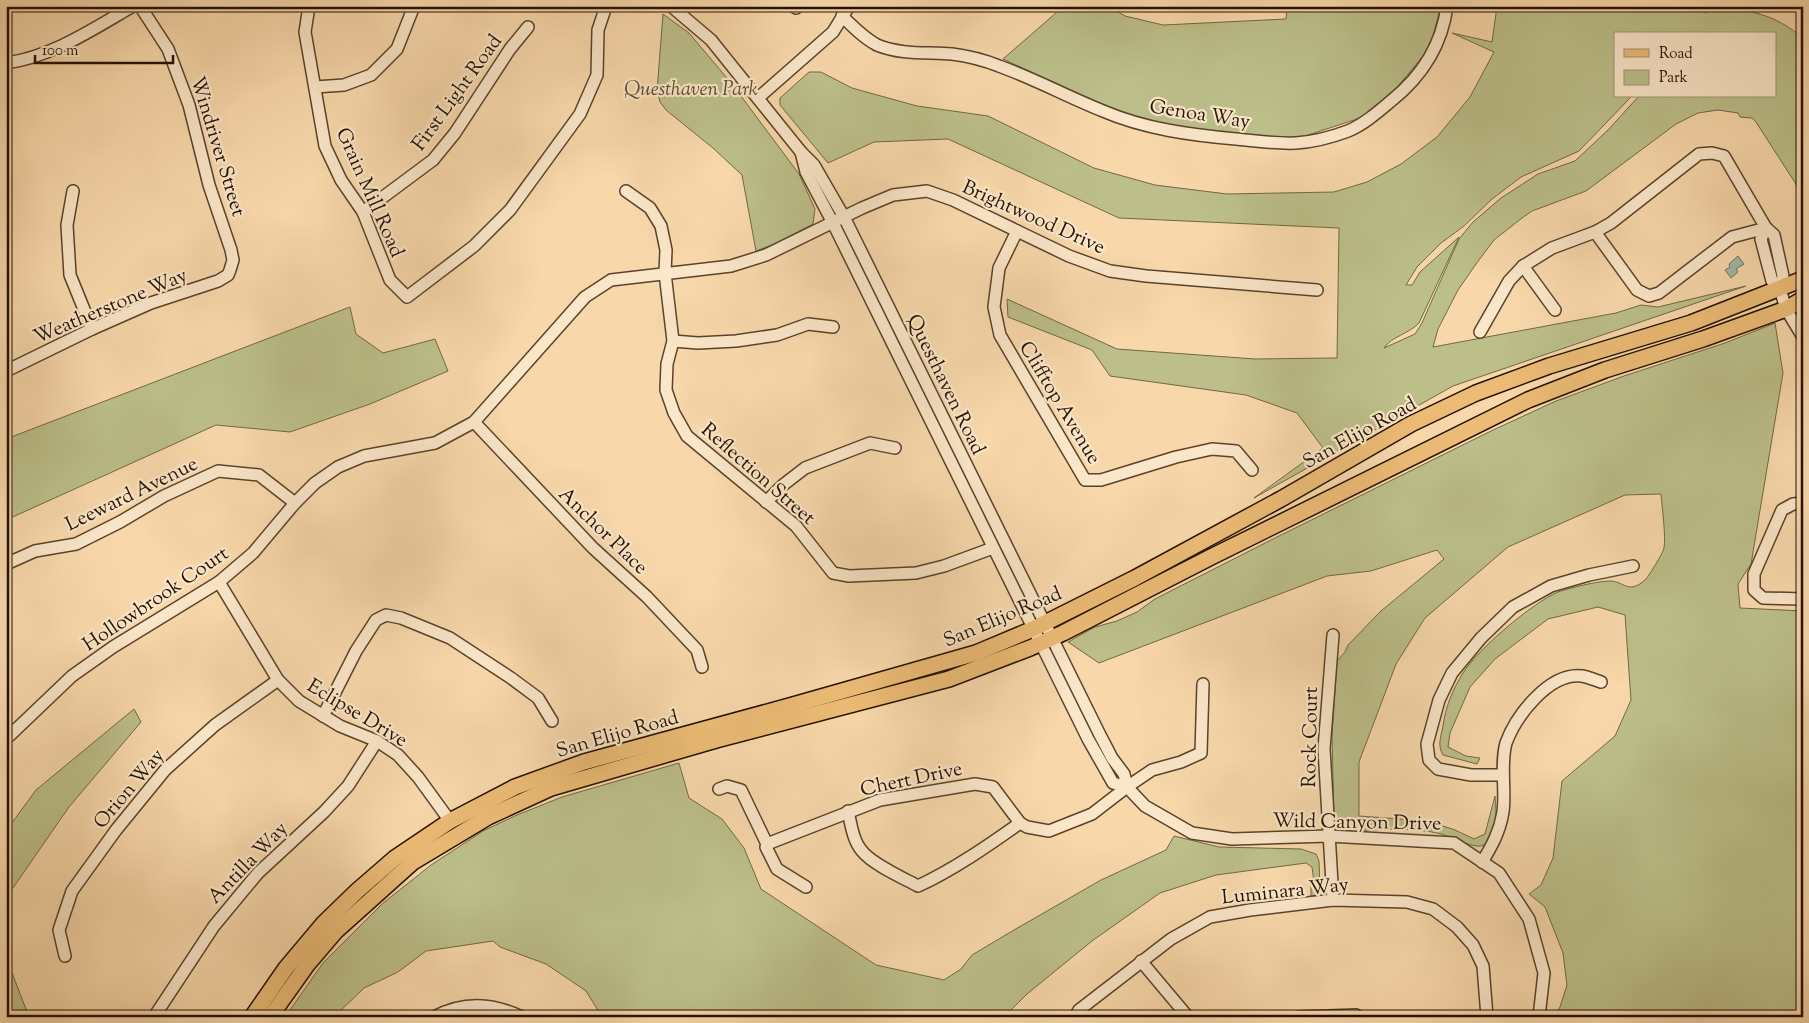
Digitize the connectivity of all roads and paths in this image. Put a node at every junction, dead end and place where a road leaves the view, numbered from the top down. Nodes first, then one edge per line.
1 (133, 6) edge
2 (140, 6) edge
3 (308, 6) edge
4 (414, 6) edge
5 (606, 6) edge
6 (671, 6) edge
7 (1447, 6) edge
8 (845, 11) edge
9 (528, 27) dead end
10 (6, 63) edge
11 (315, 87) junction
12 (758, 98) junction
13 (801, 152) junction
14 (73, 191) dead end
15 (626, 191) dead end
16 (363, 212) junction
17 (844, 217) junction
18 (833, 223) junction
19 (1766, 228) junction
20 (1017, 231) junction
21 (1595, 232) junction
22 (1778, 253) junction
23 (1766, 256) junction
24 (1523, 266) junction
25 (665, 273) junction
26 (228, 274) joint
27 (1803, 279) edge
28 (1780, 289) junction
29 (1317, 290) dead end
30 (1803, 299) edge
31 (1786, 309) junction
32 (1555, 310) dead end
33 (833, 327) dead end
34 (92, 328) junction
35 (1480, 332) dead end
36 (1803, 337) edge
37 (673, 341) junction
38 (6, 371) edge
39 (474, 422) junction
40 (895, 448) dead end
41 (1252, 470) dead end
42 (766, 502) junction
43 (295, 503) junction
44 (1803, 503) edge
45 (993, 548) junction
46 (6, 564) edge
47 (1633, 566) dead end
48 (219, 582) junction
49 (1803, 599) edge
50 (1039, 626) junction
51 (1333, 635) dead end
52 (1046, 641) junction
53 (702, 667) dead end
54 (278, 680) junction
55 (1601, 682) dead end
56 (1203, 684) dead end
57 (323, 716) junction
58 (552, 721) dead end
59 (6, 739) edge
60 (377, 741) junction
61 (1503, 775) junction
62 (1127, 787) junction
63 (719, 789) dead end
64 (848, 811) junction
65 (450, 821) junction
66 (1020, 823) junction
67 (1329, 836) junction
68 (767, 844) junction
69 (1482, 862) junction
70 (806, 887) dead end
71 (1333, 900) junction
72 (65, 956) dead end
73 (1141, 961) junction
74 (154, 1017) edge
75 (252, 1017) edge
76 (270, 1017) edge
77 (434, 1017) edge
78 (522, 1017) edge
79 (1075, 1017) edge
80 (1188, 1017) edge
81 (1298, 1017) edge
82 (1359, 1017) edge
83 (1487, 1017) edge
84 (1539, 1017) edge

1 - 10 street
2 - 26 street, Windriver Street
3 - 11 street, Grain Mill Road
4 - 11 street
5 - 16 street, Grain Mill Road
6 - 12 street, Questhaven Road
7 - 8 street, Genoa Way
8 - 12 street
9 - 16 street, First Light Road
11 - 16 street, Grain Mill Road
12 - 13 street, Questhaven Road
13 - 17 street, Questhaven Road
13 - 18 street, Questhaven Road
14 - 34 street
15 - 25 street, Reflection Street
17 - 18 street, Brightwood Drive
17 - 20 street, Brightwood Drive
17 - 50 street, Questhaven Road
18 - 25 street, Hollowbrook Court
18 - 45 street, Questhaven Road
19 - 21 street
19 - 21 street
19 - 22 street
19 - 23 street
20 - 29 street, Brightwood Drive
20 - 41 street, Clifftop Avenue
21 - 24 street
22 - 23 street
22 - 28 street
23 - 28 street
24 - 32 street
24 - 35 street
25 - 37 street, Reflection Street
25 - 39 street, Hollowbrook Court
26 - 34 street, Weatherstone Way
27 - 28 main road, San Elijo Road
28 - 31 street
28 - 50 main road, San Elijo Road
30 - 31 main road, San Elijo Road
31 - 36 street
31 - 52 main road, San Elijo Road
33 - 37 street
34 - 38 street, Weatherstone Way
37 - 42 street, Reflection Street
39 - 43 street, Hollowbrook Court
39 - 53 street, Anchor Place
40 - 42 street
42 - 45 street, Reflection Street
43 - 46 street, Leeward Avenue
43 - 48 street, Hollowbrook Court
44 - 49 street
45 - 50 street, Questhaven Road
47 - 61 street
48 - 54 street, Eclipse Drive
48 - 59 street, Hollowbrook Court
50 - 52 street, Questhaven Road
50 - 65 main road, San Elijo Road
51 - 67 street, Rock Court
52 - 62 street, Wild Canyon Drive
52 - 76 main road, San Elijo Road
54 - 57 street, Eclipse Drive
54 - 72 street, Orion Way
55 - 61 street
56 - 62 street
57 - 58 street
57 - 60 street, Eclipse Drive
60 - 65 street, Eclipse Drive
60 - 74 street, Antilla Way
61 - 69 street
62 - 66 street
62 - 67 street, Wild Canyon Drive
63 - 68 street
64 - 66 street, Chert Drive
64 - 66 street
64 - 68 street, Chert Drive
65 - 75 main road, San Elijo Road
67 - 69 street, Wild Canyon Drive
67 - 71 street, Rock Court
68 - 70 street
69 - 84 street, Wild Canyon Drive
71 - 73 street, Luminara Way
71 - 83 street, Luminara Way
73 - 79 street, Luminara Way
73 - 80 street
77 - 78 street
81 - 82 street

